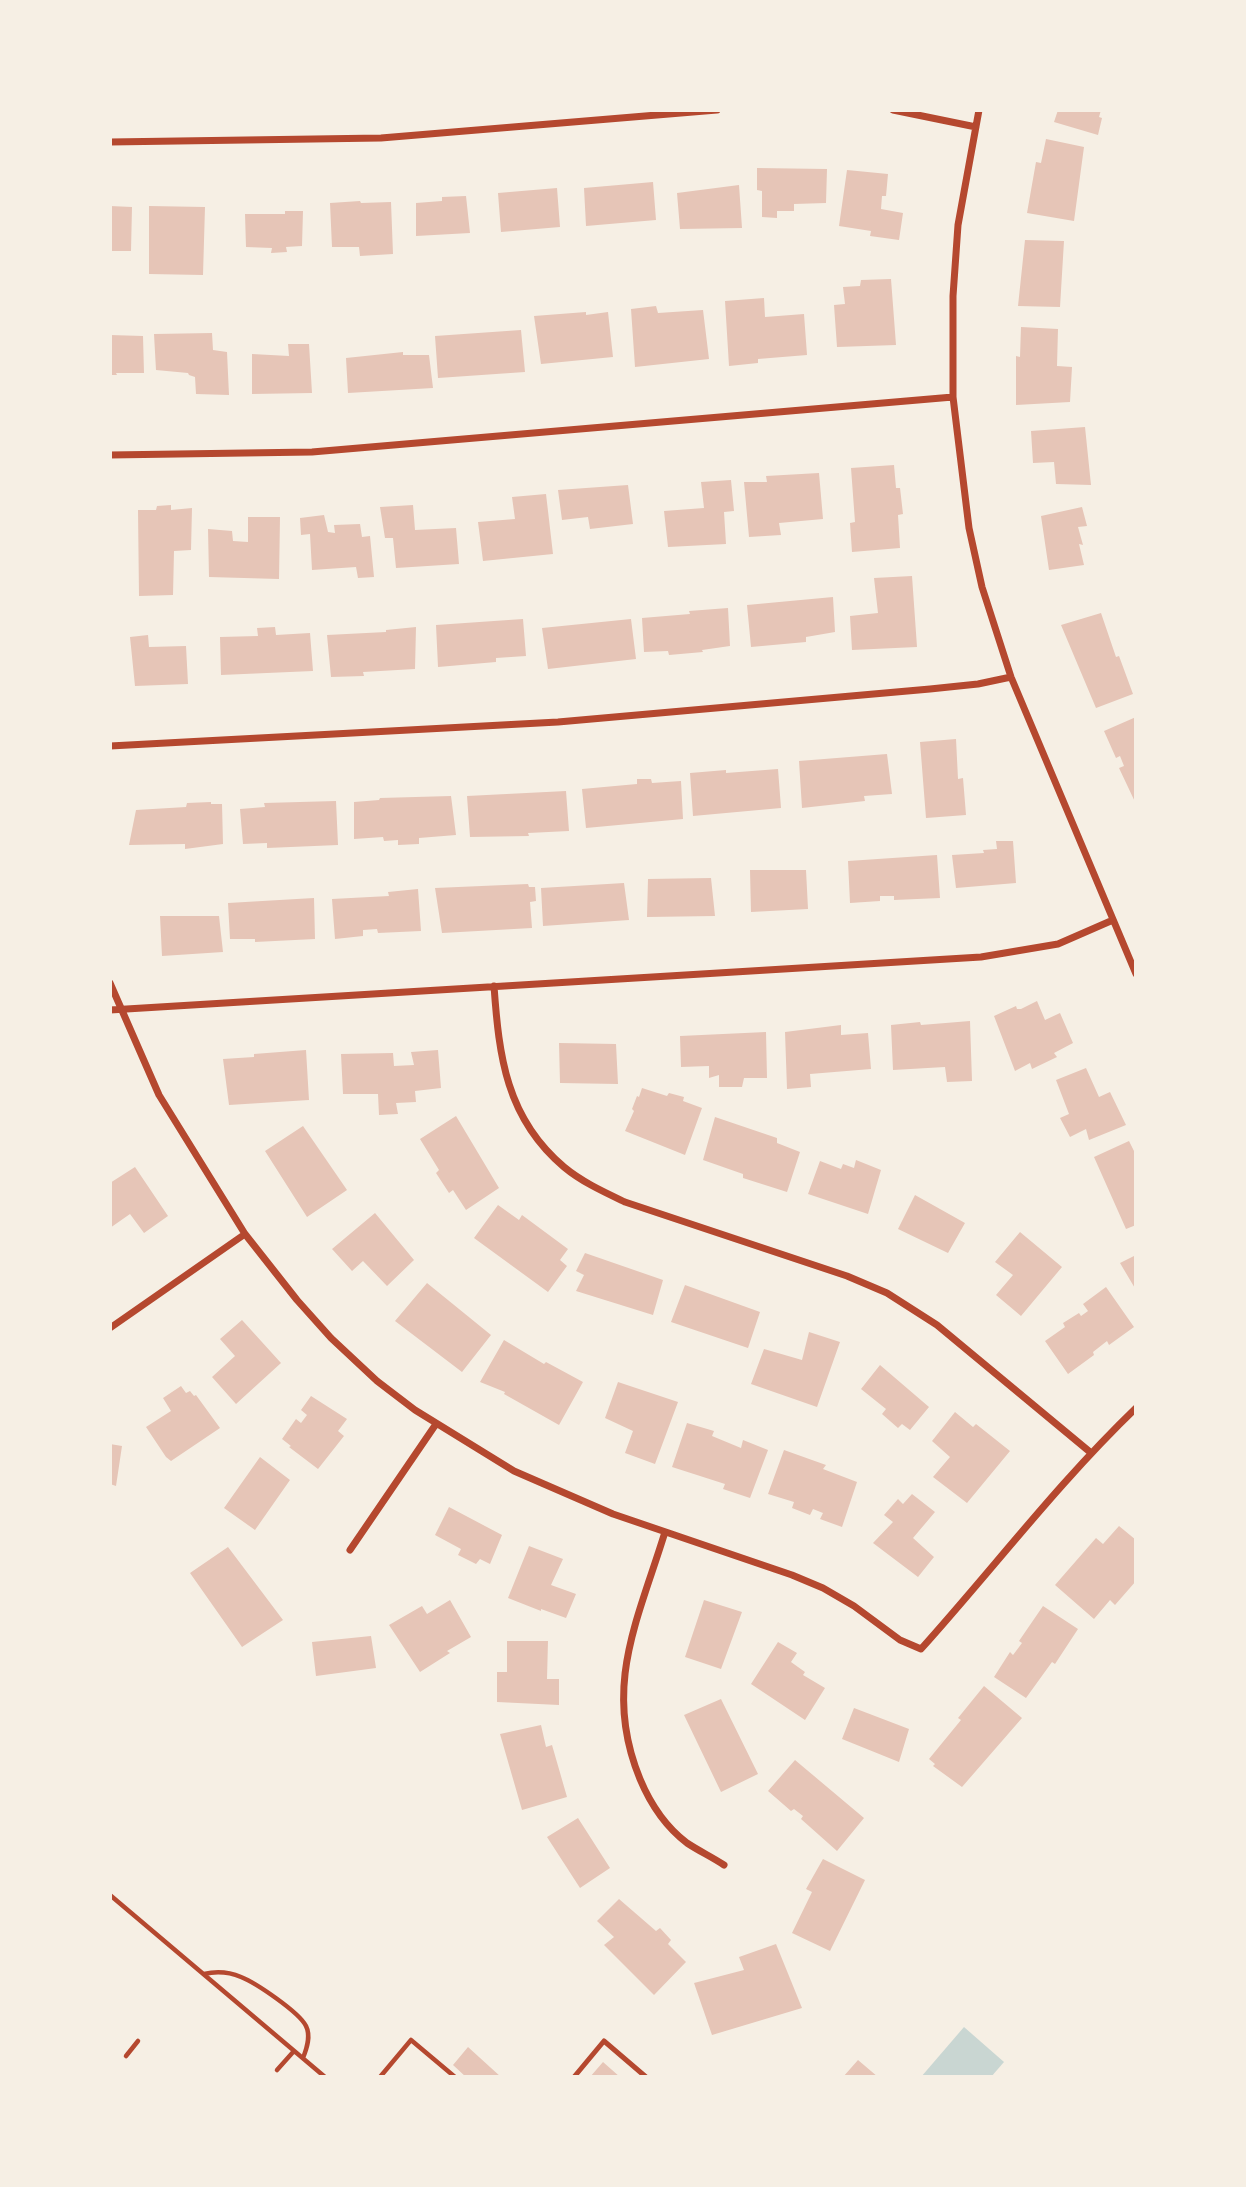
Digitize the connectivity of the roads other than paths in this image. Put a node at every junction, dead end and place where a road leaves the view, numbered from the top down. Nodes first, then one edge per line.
1 (717, 110) edge
2 (893, 110) edge
3 (979, 110) edge
4 (976, 127) junction
5 (110, 142) edge
6 (953, 397) junction
7 (110, 455) edge
8 (1011, 677) junction
9 (110, 746) edge
10 (1113, 920) junction
11 (1136, 974) edge
12 (110, 983) edge
13 (494, 986) junction
14 (121, 1009) junction
15 (110, 1010) edge
16 (245, 1234) junction
17 (110, 1328) edge
18 (1136, 1408) edge
19 (436, 1424) junction
20 (1090, 1452) junction
21 (665, 1532) junction
22 (350, 1550) dead end
23 (724, 1865) dead end
24 (575, 2077) edge
25 (646, 2077) edge

1 - 5 street
2 - 4 street
3 - 4 street
4 - 6 street
6 - 7 street
6 - 8 street
8 - 9 street
8 - 10 street
10 - 11 street
10 - 13 street
12 - 14 street
13 - 14 street
13 - 20 street
14 - 15 street
14 - 16 street
16 - 17 street
16 - 19 street
18 - 20 street
19 - 21 street
19 - 22 street
20 - 21 street
21 - 23 street
24 - 25 lane

